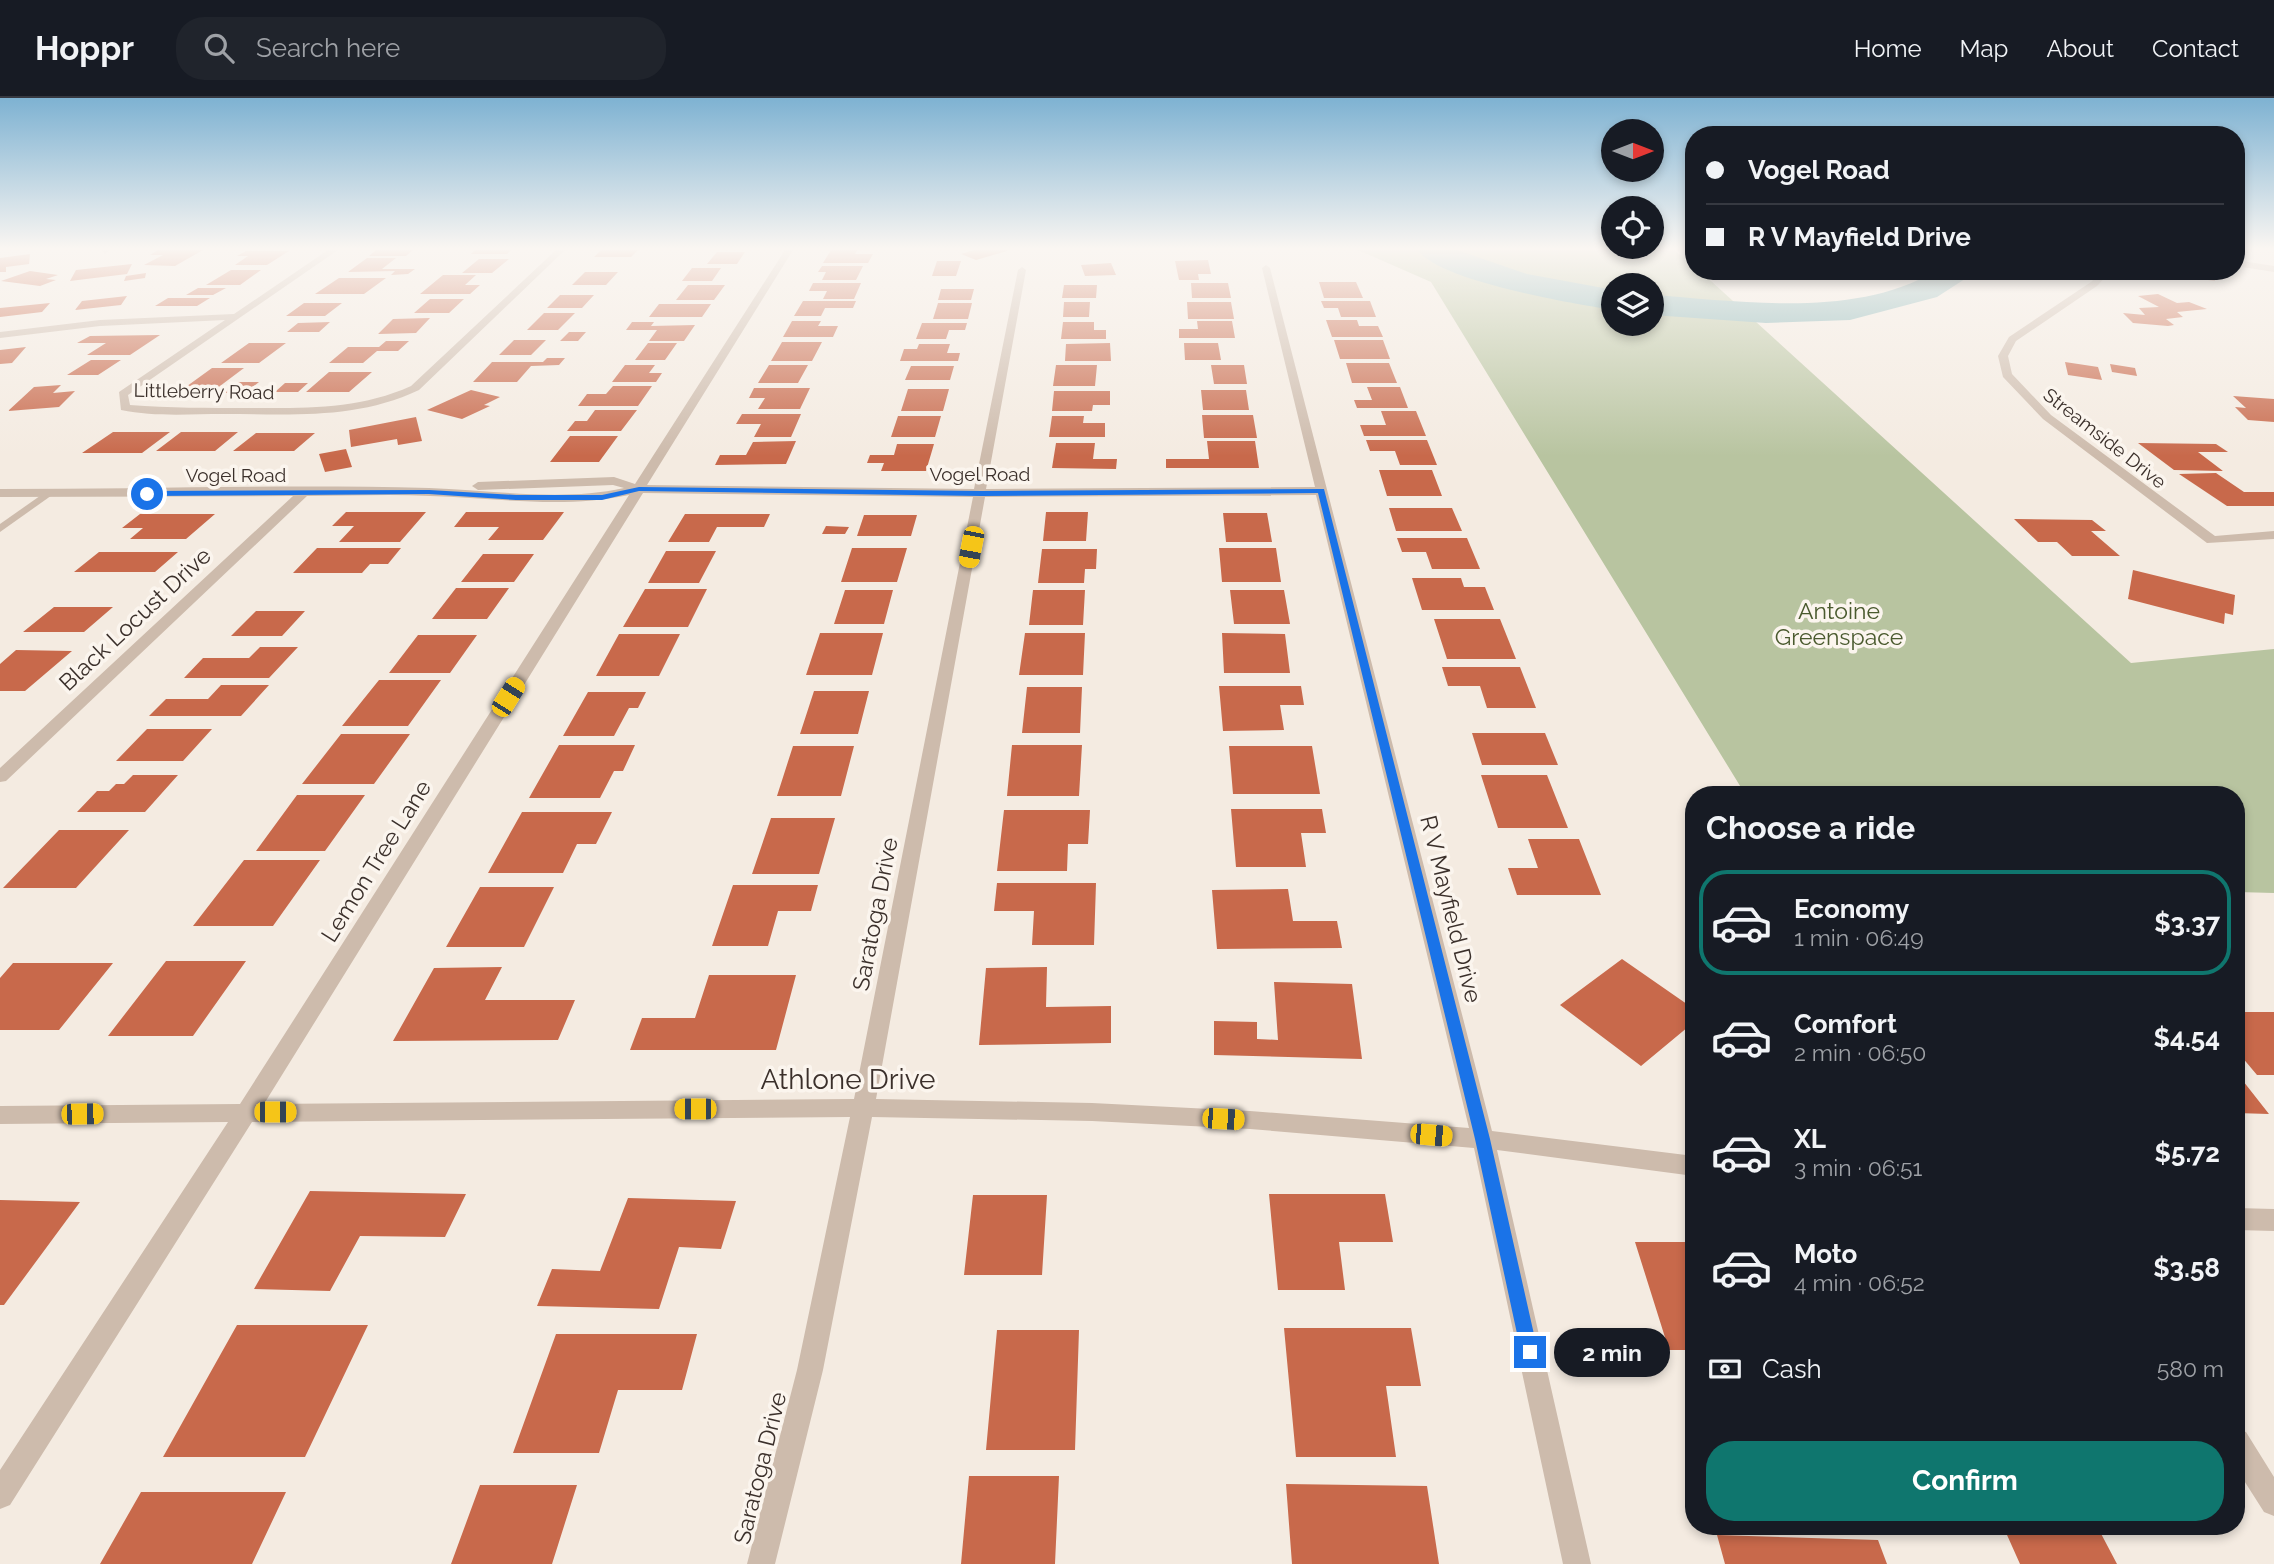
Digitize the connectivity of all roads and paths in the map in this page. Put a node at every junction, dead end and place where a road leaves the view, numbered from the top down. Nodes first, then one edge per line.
1 (202, 318) edge
2 (231, 318) edge
3 (489, 318) edge
4 (746, 318) edge
5 (1013, 318) edge
6 (1278, 318) edge
7 (2043, 318) edge
8 (0, 335) edge
9 (639, 489) junction
10 (1321, 491) junction
11 (50, 493) junction
12 (981, 493) junction
13 (0, 494) edge
14 (302, 494) junction
15 (0, 516) edge
16 (19, 516) junction
17 (0, 530) edge
18 (2274, 535) edge
19 (0, 777) edge
20 (863, 1108) junction
21 (247, 1112) junction
22 (0, 1115) edge
23 (1483, 1139) junction
24 (1685, 1165) edge
25 (2245, 1219) edge
26 (2274, 1220) edge
27 (2245, 1456) edge
28 (0, 1495) edge
29 (2274, 1502) edge
30 (761, 1564) edge
31 (1577, 1564) edge

1 - 8 street
2 - 3 street, Littleberry Road
4 - 9 street, Lemon Tree Lane
5 - 12 street, Saratoga Drive
6 - 10 street, R V Mayfield Drive
7 - 18 street, Streamside Drive
9 - 12 street, Vogel Road
9 - 14 street, Vogel Road
9 - 21 street, Lemon Tree Lane
10 - 12 street, Vogel Road
10 - 23 street, R V Mayfield Drive
11 - 13 street, Vogel Road
11 - 14 street, Vogel Road
11 - 16 lane
12 - 20 street, Saratoga Drive
14 - 19 street, Black Locust Drive
15 - 16 lane
16 - 17 lane
20 - 21 street, Athlone Drive
20 - 23 street, Athlone Drive
20 - 30 street, Saratoga Drive
21 - 22 street, Athlone Drive
21 - 28 street, Lemon Tree Lane
23 - 24 street, Athlone Drive
23 - 31 street, R V Mayfield Drive
25 - 26 street
27 - 29 street

